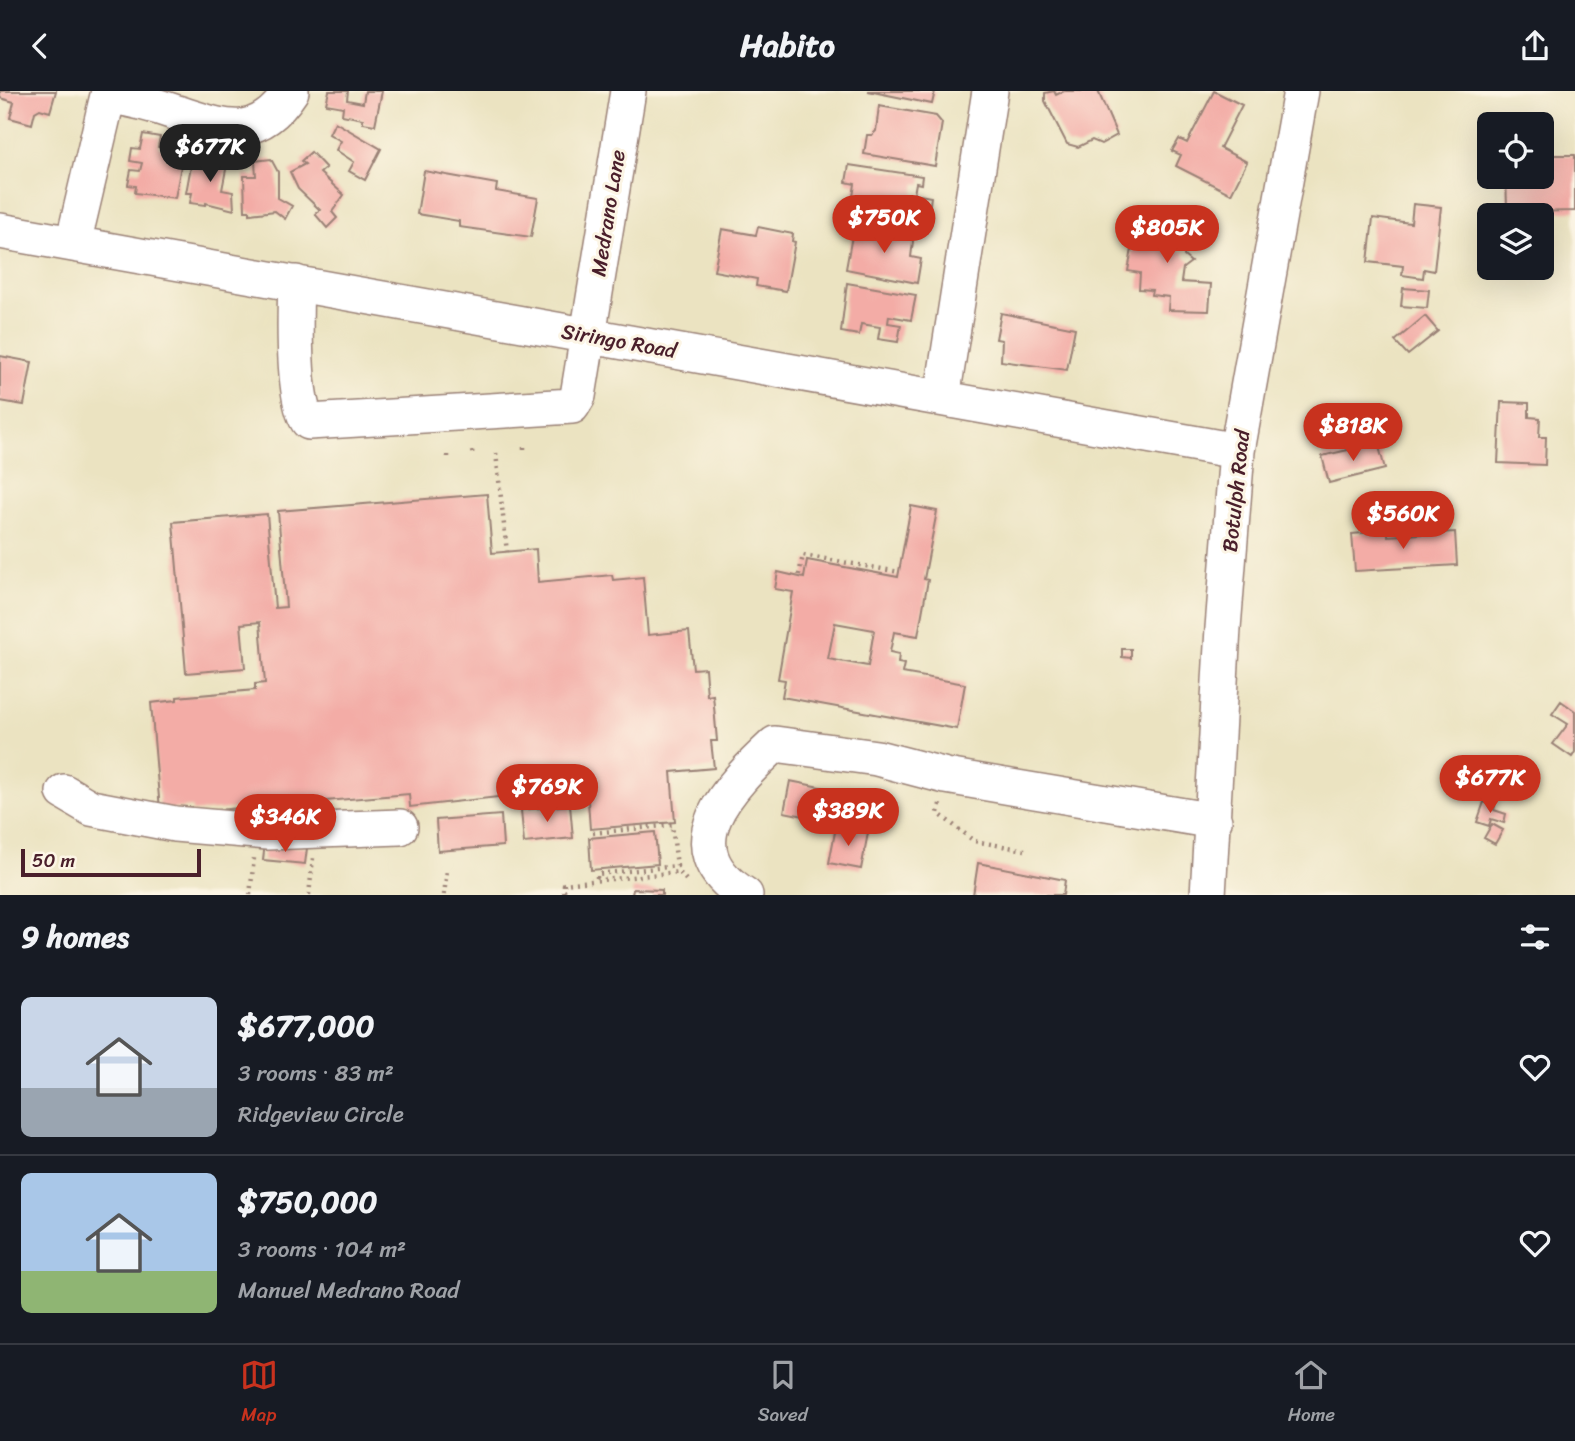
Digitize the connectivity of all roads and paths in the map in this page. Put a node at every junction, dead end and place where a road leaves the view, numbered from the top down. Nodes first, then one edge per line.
1 (291, 91) edge
2 (628, 91) edge
3 (990, 91) edge
4 (1301, 91) edge
5 (109, 93) edge
6 (0, 231) edge
7 (73, 244) junction
8 (296, 283) junction
9 (588, 335) junction
10 (942, 398) junction
11 (497, 451) dead end
12 (1237, 451) junction
13 (507, 552) dead end
14 (899, 572) dead end
15 (799, 575) dead end
16 (64, 792) dead end
17 (940, 799) dead end
18 (1214, 821) junction
19 (400, 827) dead end
20 (593, 833) dead end
21 (1025, 850) dead end
22 (254, 858) dead end
23 (313, 865) dead end
24 (447, 870) dead end
25 (597, 880) junction
26 (687, 881) dead end
27 (250, 895) edge
28 (309, 895) edge
29 (444, 895) edge
30 (572, 895) edge
31 (745, 895) edge
32 (1208, 895) edge

1 - 5 street
2 - 9 street, Medrano Lane
3 - 10 street
4 - 12 street, Botulph Road
5 - 7 street
6 - 7 street, Siringo Road
7 - 8 street, Siringo Road
8 - 9 street, Siringo Road
8 - 9 street, Medrano Lane
9 - 10 street, Siringo Road
10 - 12 street, Siringo Road
11 - 13 path
12 - 18 street, Botulph Road
14 - 15 path
16 - 19 street
17 - 21 path
18 - 31 street
18 - 32 street, Botulph Road
20 - 25 path
22 - 27 path
23 - 28 path
24 - 29 path
25 - 26 path
25 - 30 path

